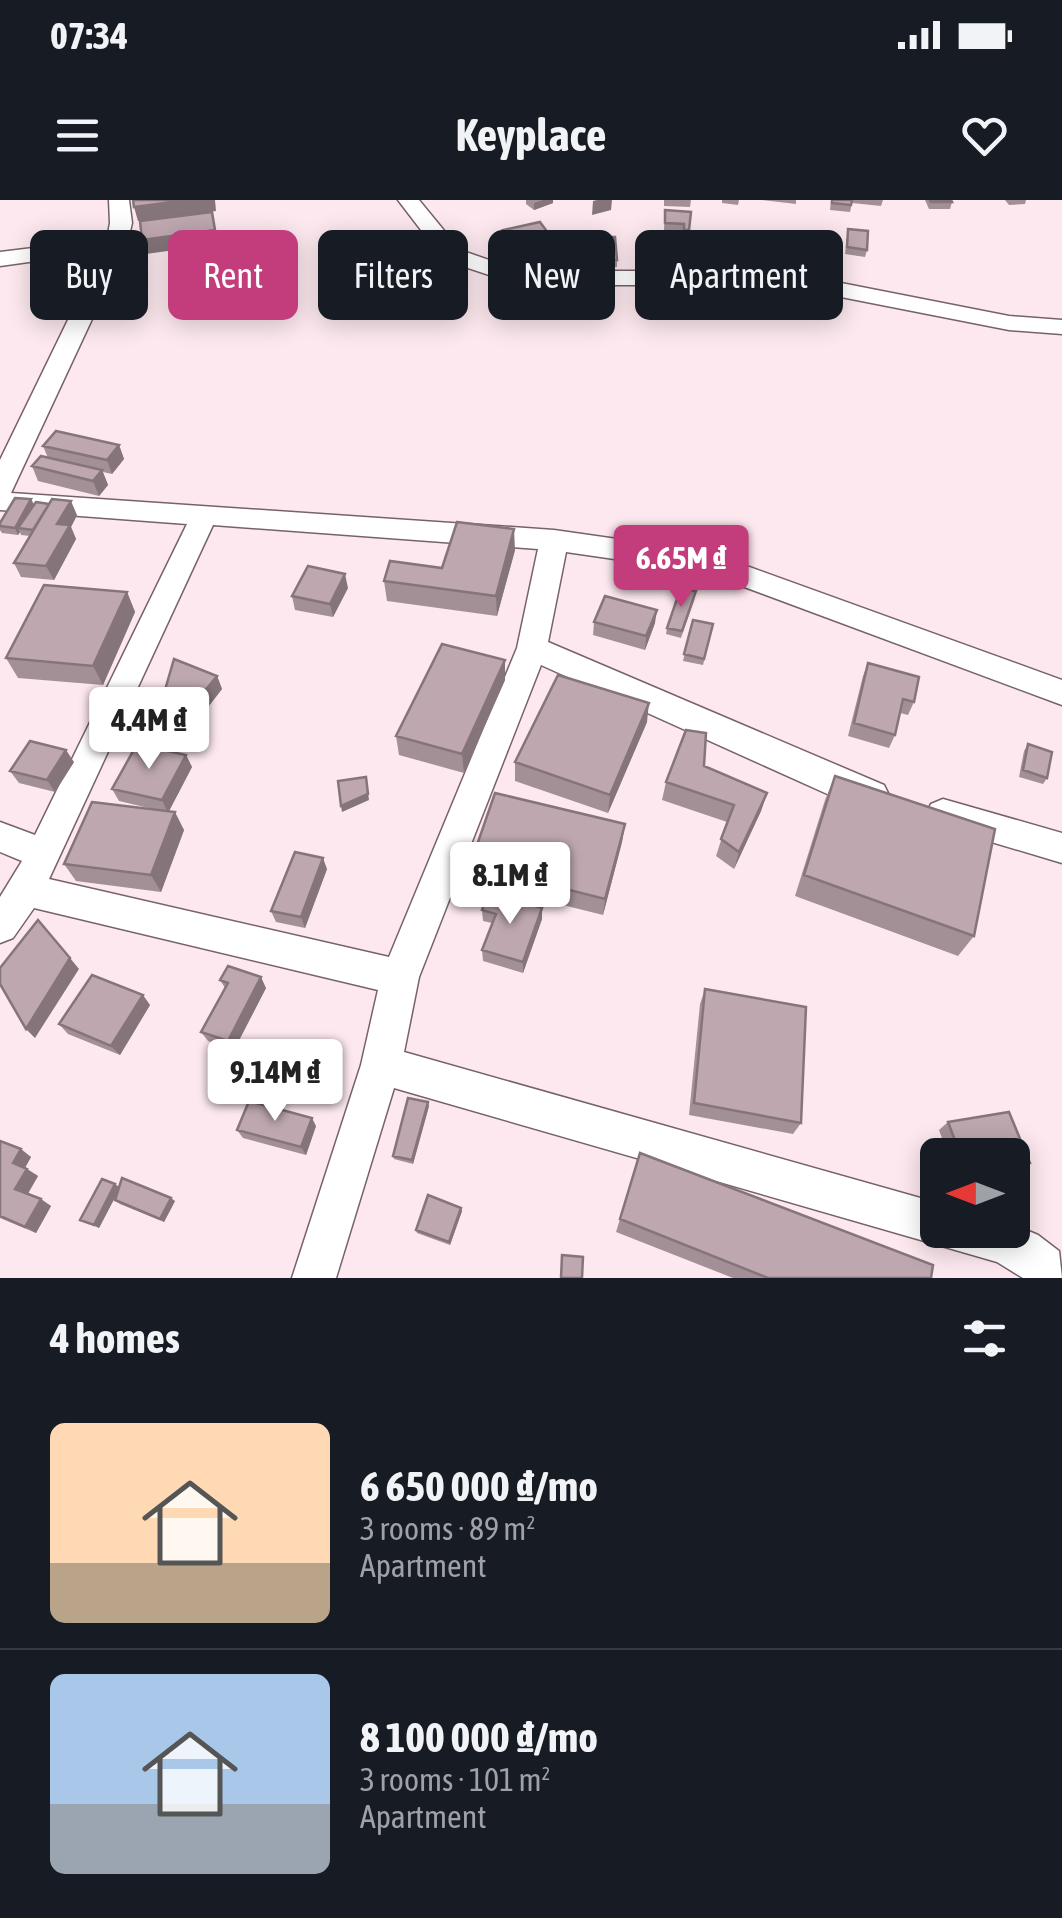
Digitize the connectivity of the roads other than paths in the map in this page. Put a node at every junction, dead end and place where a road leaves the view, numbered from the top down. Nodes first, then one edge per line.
1 (119, 200) edge
2 (408, 200) edge
3 (119, 230) edge
4 (30, 255) edge
5 (0, 259) edge
6 (80, 320) edge
7 (1062, 327) edge
8 (0, 488) edge
9 (0, 501) edge
10 (204, 516) junction
11 (554, 540) junction
12 (532, 648) junction
13 (1062, 693) edge
14 (0, 837) edge
15 (1062, 848) edge
16 (44, 853) junction
17 (26, 890) junction
18 (0, 926) edge
19 (400, 977) junction
20 (380, 1065) junction
21 (920, 1220) edge
22 (1018, 1248) edge
23 (1053, 1269) edge
24 (314, 1278) edge

1 - 3 street
2 - 7 street
4 - 5 street
6 - 8 street
9 - 10 street
10 - 11 street
10 - 16 street
11 - 12 street
11 - 13 street
12 - 15 street
12 - 19 street
14 - 16 street
16 - 17 street
17 - 18 street
17 - 19 street
19 - 20 street
20 - 21 street
20 - 24 street
22 - 23 street

